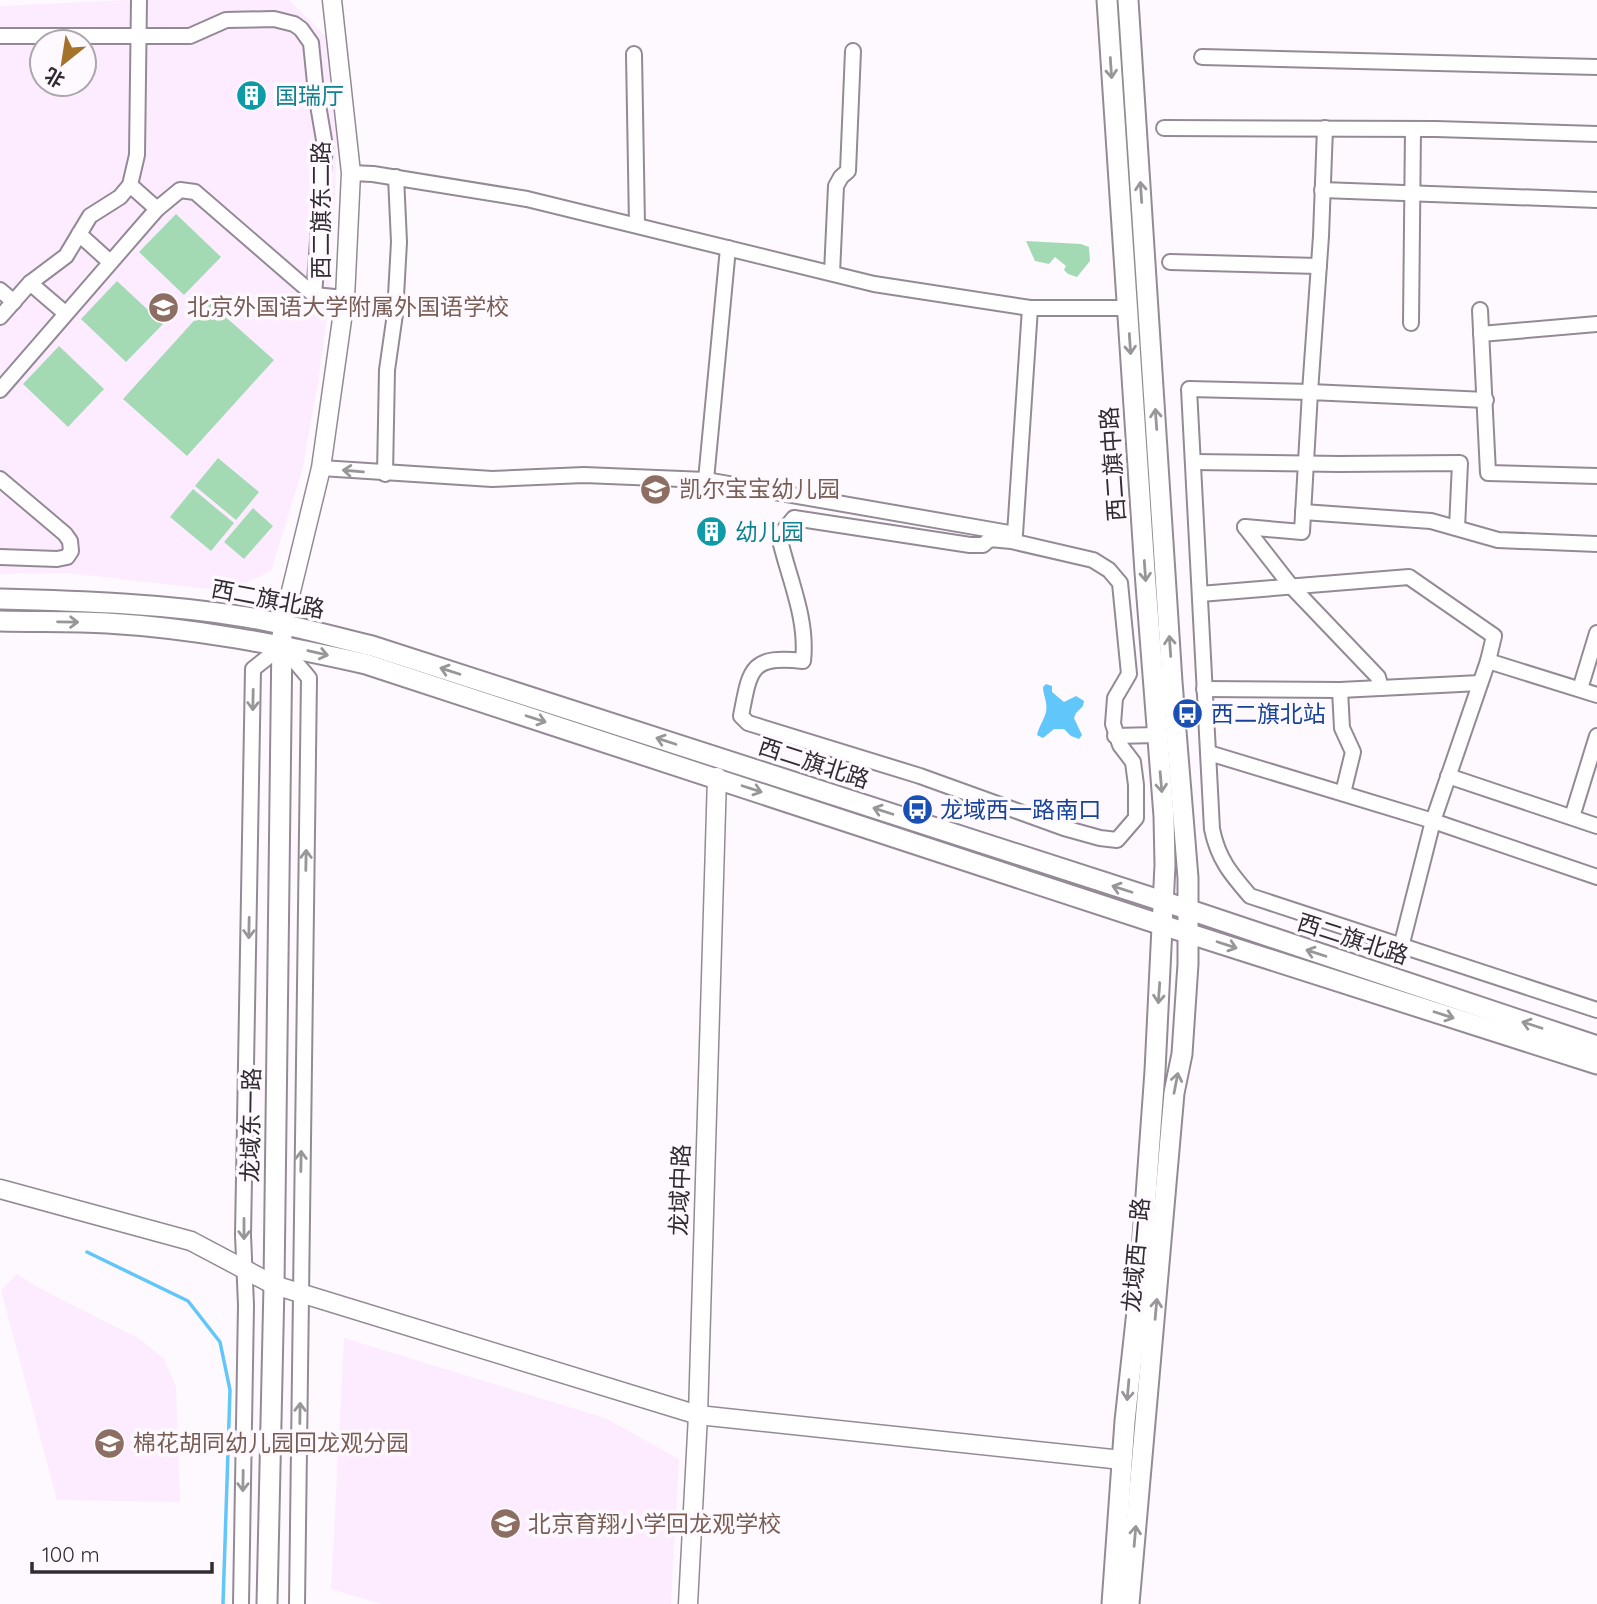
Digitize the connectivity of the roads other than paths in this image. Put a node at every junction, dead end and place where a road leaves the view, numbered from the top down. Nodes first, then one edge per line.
1 (139, 0) edge
2 (332, 0) edge
3 (1107, 0) edge
4 (1128, 0) edge
5 (139, 35) junction
6 (0, 36) edge
7 (853, 51) dead end
8 (634, 54) dead end
9 (1202, 57) dead end
10 (1597, 67) edge
11 (1164, 128) dead end
12 (1325, 128) junction
13 (1413, 129) junction
14 (1597, 134) edge
15 (351, 173) junction
16 (396, 177) junction
17 (130, 185) junction
18 (1322, 190) junction
19 (1412, 193) junction
20 (1597, 200) edge
21 (158, 209) junction
22 (637, 225) junction
23 (79, 234) junction
24 (728, 248) junction
25 (110, 262) junction
26 (1170, 262) dead end
27 (1319, 266) junction
28 (832, 273) junction
29 (30, 283) junction
30 (0, 290) edge
31 (314, 295) junction
32 (345, 298) junction
33 (13, 302) junction
34 (1030, 308) junction
35 (1128, 308) junction
36 (1480, 310) dead end
37 (65, 313) junction
38 (0, 317) edge
39 (1411, 323) dead end
40 (1597, 324) edge
41 (1481, 334) junction
42 (0, 390) edge
43 (1310, 393) junction
44 (1486, 400) junction
45 (1193, 462) junction
46 (1306, 464) junction
47 (321, 468) junction
48 (385, 474) junction
49 (1597, 476) edge
50 (0, 479) edge
51 (706, 480) junction
52 (1303, 512) junction
53 (1457, 528) junction
54 (1597, 544) edge
55 (0, 557) edge
56 (1291, 586) junction
57 (1200, 594) junction
58 (0, 599) edge
59 (0, 621) edge
60 (283, 624) junction
61 (1597, 633) edge
62 (282, 646) junction
63 (1488, 660) junction
64 (1480, 683) junction
65 (1204, 688) junction
66 (1381, 688) junction
67 (1580, 689) junction
68 (1340, 690) junction
69 (1597, 695) edge
70 (1157, 735) junction
71 (1115, 736) junction
72 (1597, 736) edge
73 (1209, 753) junction
74 (1448, 776) junction
75 (717, 777) junction
76 (1343, 793) junction
77 (1572, 817) junction
78 (1433, 821) junction
79 (1597, 826) edge
80 (1597, 877) edge
81 (1163, 902) junction
82 (1187, 909) junction
83 (1162, 925) junction
84 (1189, 933) junction
85 (1401, 947) junction
86 (1597, 1010) edge
87 (1597, 1046) edge
88 (1597, 1064) edge
89 (0, 1189) edge
90 (274, 1285) junction
91 (300, 1293) junction
92 (698, 1415) junction
93 (1122, 1460) junction
94 (241, 1604) edge
95 (267, 1604) edge
96 (297, 1604) edge
97 (688, 1604) edge
98 (1112, 1604) edge
99 (1129, 1604) edge

1 - 5 street
2 - 15 street, 西二旗东二路
3 -> 35 main road, 西二旗中路
82 -> 4 main road, 西二旗中路
5 - 6 street
5 - 17 street
5 - 31 street
7 - 28 street
8 - 22 street
9 - 10 street
11 - 12 street
12 - 13 street
12 - 18 street
13 - 14 street
13 - 19 street
15 - 16 street
15 - 32 street, 西二旗东二路
16 - 22 street
16 - 48 street
17 - 21 street
17 - 23 street
18 - 19 street
18 - 27 street
19 - 20 street
19 - 39 street
21 - 25 street
21 - 31 street
22 - 24 street
23 - 25 street
23 - 29 street
24 - 28 street
24 - 51 street
25 - 37 street
26 - 27 street
27 - 43 street
28 - 34 street
29 - 33 street
29 - 37 street
30 - 33 street
31 - 32 street
32 - 47 street, 西二旗东二路
33 - 38 street
34 - 35 street
34 - 51 street
35 -> 70 main road, 西二旗中路
36 - 41 street
37 - 42 street
40 - 41 street
41 - 44 street
43 - 44 street
43 - 45 street
43 - 46 street
44 - 49 street
45 - 46 street
45 - 57 street
46 - 52 street
46 - 53 street
48 -> 47 street
47 - 60 street, 西二旗东二路
48 - 51 street
50 - 55 street
52 - 53 street
52 - 56 street
53 - 54 street
56 - 57 street
56 - 63 street
56 - 66 street
57 - 65 street
58 - 60 main road, 西二旗北路
59 -> 62 main road, 西二旗北路
60 - 62 main road, 龙域东一路
81 -> 60 main road, 西二旗北路
61 - 67 street
62 -> 75 main road, 西二旗北路
62 - 90 main road, 龙域东一路
91 -> 62 street
62 -> 94 street
63 - 64 street
63 - 67 street
64 - 66 street
64 - 74 street
65 - 68 street
65 - 73 street
66 - 68 street
67 - 69 street
68 - 76 street
70 - 71 street
70 -> 81 main road, 西二旗中路
71 - 71 street
72 - 77 street
73 - 76 street
73 - 85 street
74 - 77 street
74 - 78 street
75 -> 83 main road, 西二旗北路
75 - 92 street, 龙域中路
76 - 78 street
77 - 79 street
78 - 80 street
78 - 85 street
81 - 82 main road, 西二旗北路
81 - 83 main road, 西二旗中路
82 - 84 main road, 龙域西一路
87 -> 82 main road, 西二旗北路
83 - 84 main road, 西二旗北路
83 -> 93 main road, 龙域西一路
84 -> 88 main road, 西二旗北路
99 -> 84 main road, 龙域西一路
85 - 86 street
89 - 90 street
90 - 91 street
90 - 95 main road, 龙域东一路
91 - 92 street
96 -> 91 street
92 - 93 street
92 - 97 street, 龙域中路
93 - 98 main road, 龙域西一路

